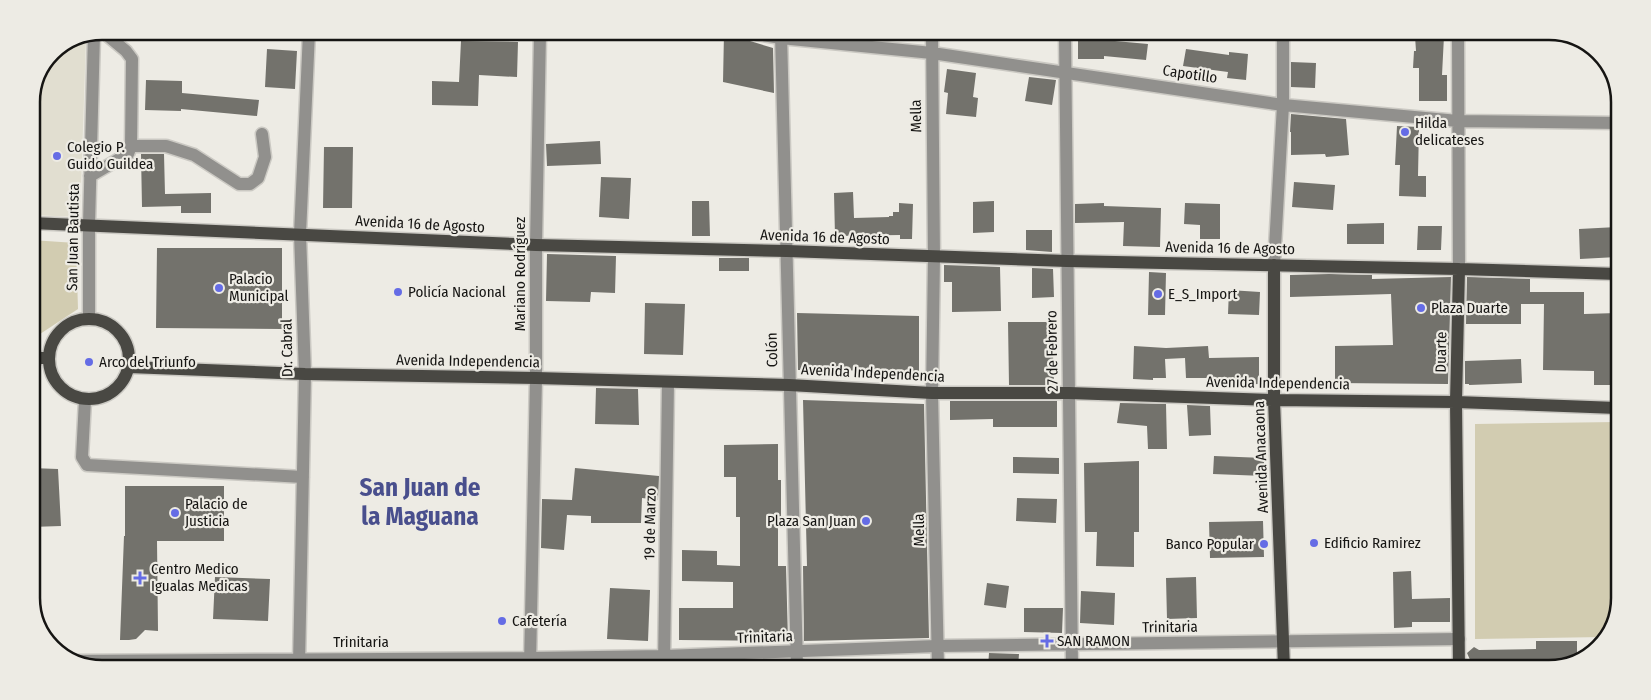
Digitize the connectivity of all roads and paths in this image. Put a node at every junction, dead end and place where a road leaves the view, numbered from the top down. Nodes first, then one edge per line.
1 (113, 40) edge
2 (309, 40) edge
3 (540, 40) edge
4 (781, 40) edge
5 (817, 40) edge
6 (932, 40) edge
7 (1065, 40) edge
8 (1283, 40) edge
9 (1458, 40) edge
10 (94, 41) edge
11 (932, 53) junction
12 (1066, 72) junction
13 (1283, 105) junction
14 (1458, 121) junction
15 (1611, 123) edge
16 (262, 134) dead end
17 (131, 146) junction
18 (90, 176) junction
19 (40, 223) edge
20 (89, 225) junction
21 (300, 234) junction
22 (536, 245) junction
23 (786, 251) junction
24 (934, 258) junction
25 (1068, 262) junction
26 (1274, 265) junction
27 (1458, 269) junction
28 (1611, 274) edge
29 (89, 319) junction
30 (40, 358) edge
31 (48, 358) junction
32 (129, 366) junction
33 (305, 374) junction
34 (536, 378) junction
35 (668, 382) junction
36 (789, 385) junction
37 (932, 393) junction
38 (1069, 393) junction
39 (85, 400) junction
40 (1274, 400) junction
41 (1456, 402) junction
42 (1611, 408) edge
43 (303, 477) junction
44 (1459, 639) junction
45 (1284, 640) junction
46 (1072, 645) junction
47 (937, 646) junction
48 (797, 652) junction
49 (299, 660) edge
50 (530, 660) edge
51 (664, 660) edge
52 (679, 660) edge
53 (797, 660) edge
54 (938, 660) edge
55 (1072, 660) edge
56 (1284, 660) edge
57 (1460, 660) edge

1 - 17 street
2 - 21 street, Dr. Cabral
3 - 22 street, Mariano Rodríguez
4 - 23 street, Colón
5 - 11 street, Capotillo
6 - 11 street, Mella
7 - 12 street, 27 de Febrero
8 - 13 street, Avenida Anacaona
9 - 14 street, Duarte
10 - 18 street, San Juan Bautista
11 - 12 street, Capotillo
11 - 24 street, Mella
12 - 13 street, Capotillo
12 - 25 street, 27 de Febrero
13 - 14 street, Capotillo
13 - 26 street, Avenida Anacaona
14 - 15 street, Capotillo
14 - 27 street, Duarte
16 - 17 street
17 - 18 street
18 - 20 street, San Juan Bautista
19 - 20 main road, Avenida 16 de Agosto
20 - 21 main road, Avenida 16 de Agosto
20 - 29 street, San Juan Bautista
21 - 22 main road, Avenida 16 de Agosto
21 - 33 street, Dr. Cabral
22 - 23 main road, Avenida 16 de Agosto
22 - 34 street, Mariano Rodríguez
23 - 24 main road, Avenida 16 de Agosto
23 - 36 street, Colón
24 - 25 main road, Avenida 16 de Agosto
24 - 37 street, Mella
25 - 26 main road, Avenida 16 de Agosto
25 - 38 street, 27 de Febrero
26 - 27 main road, Avenida 16 de Agosto
26 - 40 main road, Avenida Anacaona
27 - 28 main road, Avenida 16 de Agosto
27 - 41 main road, Duarte
29 - 31 main road
29 - 32 main road
30 - 31 main road
31 - 39 main road
32 - 33 main road, Avenida Independencia
32 - 39 main road
33 - 34 main road, Avenida Independencia
33 - 43 street, Dr. Cabral
34 - 35 main road, Avenida Independencia
34 - 50 street, Mariano Rodríguez
35 - 36 main road, Avenida Independencia
35 - 51 street, 19 de Marzo
36 - 37 main road, Avenida Independencia
36 - 48 street, Colón
37 - 38 main road, Avenida Independencia
37 - 47 street, Mella
38 - 40 main road, Avenida Independencia
38 - 46 street, 27 de Febrero
39 - 43 street
40 - 41 main road, Avenida Independencia
40 - 45 main road, Avenida Anacaona
41 - 42 main road, Avenida Independencia
41 - 44 main road, Duarte
43 - 49 street, Dr. Cabral
44 - 45 street, Trinitaria
44 - 57 main road, Duarte
45 - 46 street, Trinitaria
45 - 56 main road, Avenida Anacaona
46 - 47 street, Trinitaria
46 - 55 street, 27 de Febrero
47 - 48 street, Trinitaria
47 - 54 street, Mella
48 - 52 street, Trinitaria
48 - 53 street, Colón

